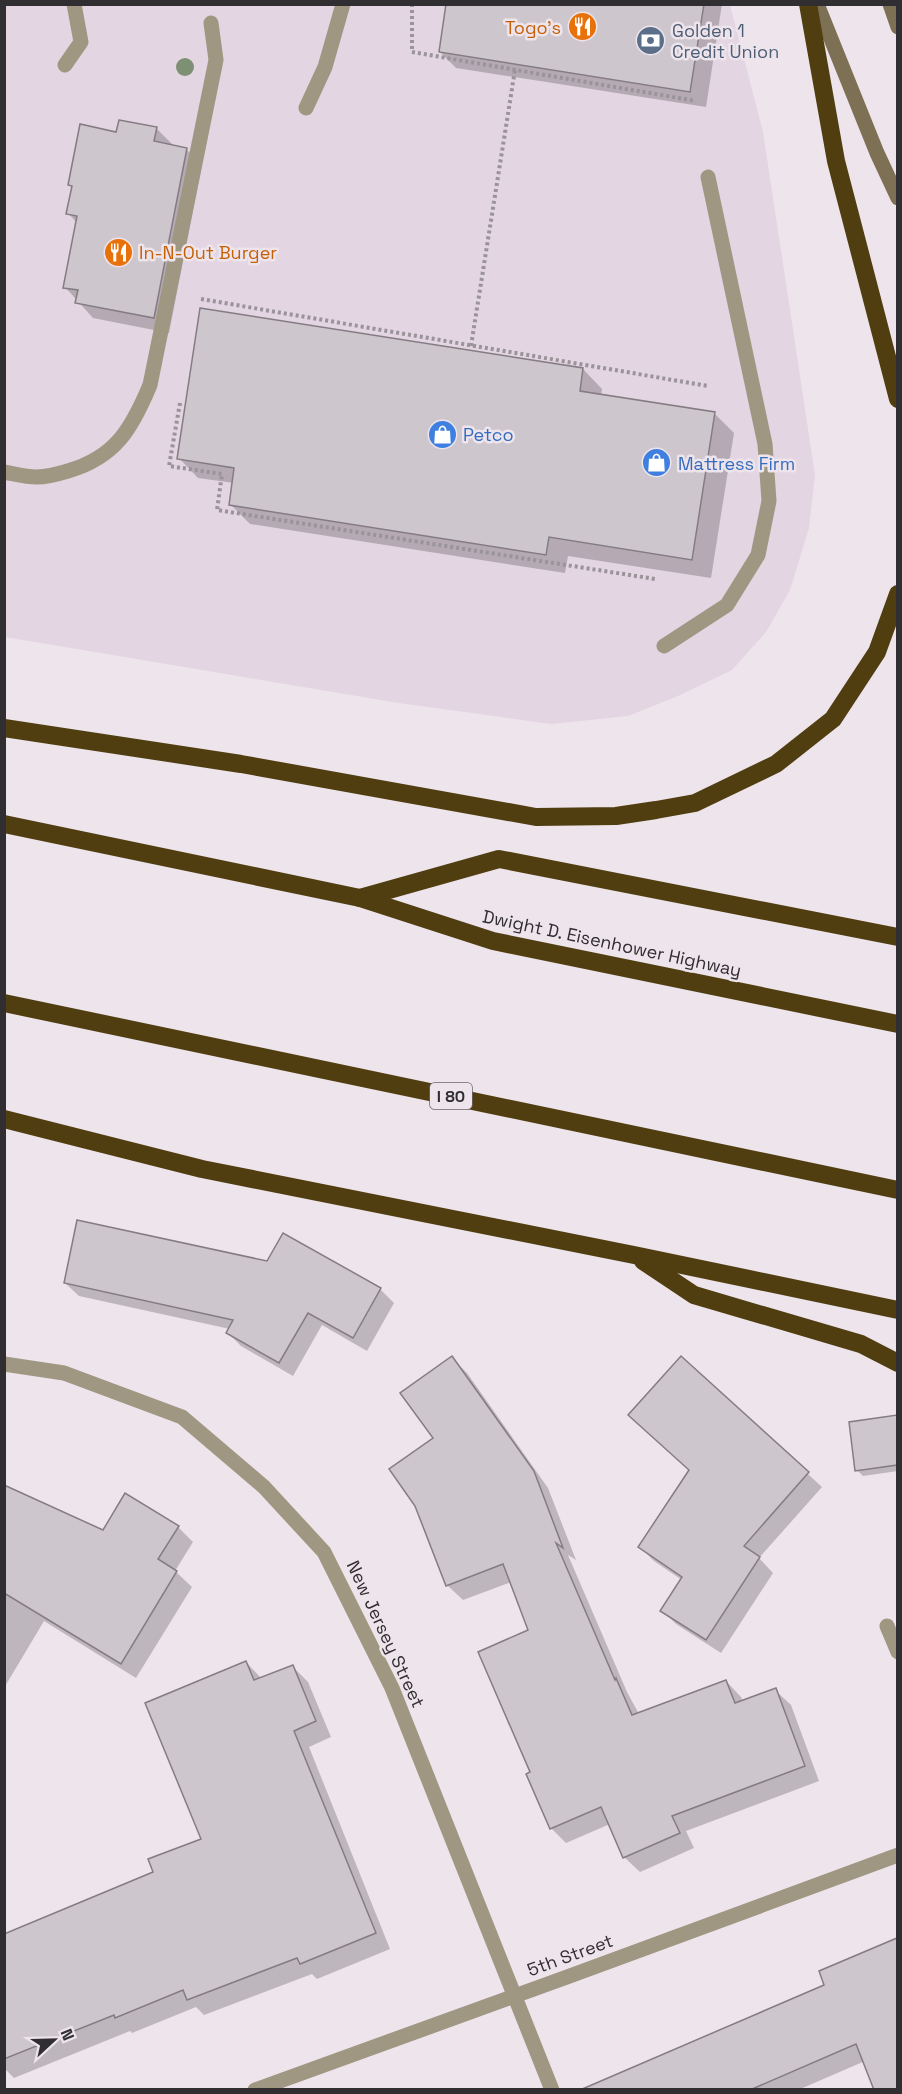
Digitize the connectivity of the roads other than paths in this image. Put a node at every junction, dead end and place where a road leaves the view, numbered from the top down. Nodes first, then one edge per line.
1 (74, 4) edge
2 (343, 4) edge
3 (808, 4) edge
4 (817, 4) edge
5 (890, 4) edge
6 (211, 23) dead end
7 (897, 27) edge
8 (65, 65) dead end
9 (306, 108) dead end
10 (708, 177) dead end
11 (897, 198) edge
12 (897, 399) edge
13 (4, 472) edge
14 (897, 594) edge
15 (664, 646) dead end
16 (4, 728) edge
17 (4, 824) edge
18 (360, 898) junction
19 (897, 937) edge
20 (4, 1003) edge
21 (897, 1024) edge
22 (4, 1119) edge
23 (897, 1190) edge
24 (634, 1255) junction
25 (897, 1310) edge
26 (897, 1363) edge
27 (4, 1364) edge
28 (887, 1626) dead end
29 (897, 1652) edge
30 (897, 1855) edge
31 (516, 1996) junction
32 (255, 2090) edge
33 (552, 2090) edge

1 - 8 street
2 - 9 street
3 - 12 highway
4 - 11 main road
5 - 7 main road
6 - 13 street
10 - 15 street
14 - 16 highway
17 - 18 highway, Dwight D. Eisenhower Highway
18 - 19 highway
18 - 21 highway, Dwight D. Eisenhower Highway
20 - 23 highway, I 80
22 - 24 highway
24 - 25 highway
24 - 26 highway
27 - 31 street, New Jersey Street
28 - 29 street
30 - 31 street, 5th Street
31 - 32 street, 5th Street
31 - 33 street, New Jersey Street

